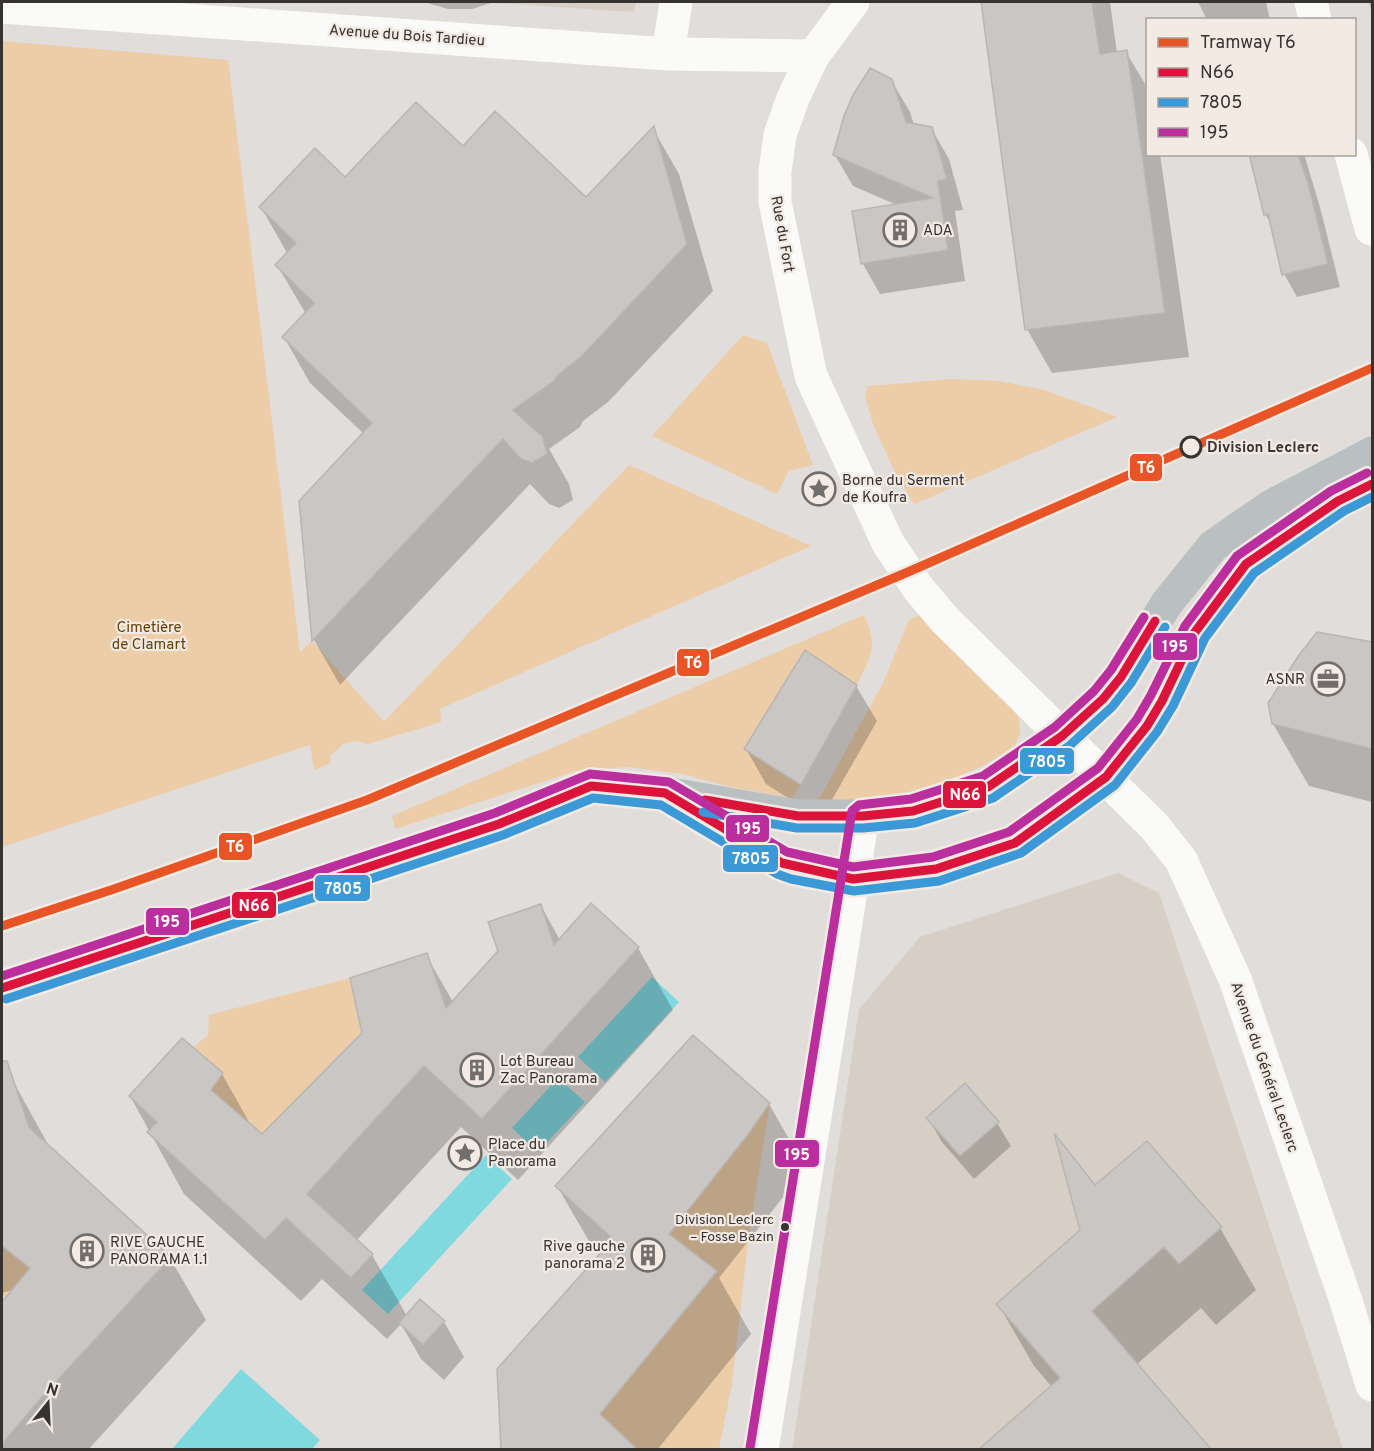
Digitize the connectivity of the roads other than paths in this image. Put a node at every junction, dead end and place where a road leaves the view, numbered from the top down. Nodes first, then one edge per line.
1 (676, 2) edge
2 (853, 2) edge
3 (1311, 2) edge
4 (2, 7) edge
5 (1315, 18) edge
6 (668, 54) junction
7 (813, 56) junction
8 (1353, 156) edge
9 (1371, 229) edge
10 (1372, 453) edge
11 (1372, 484) edge
12 (1062, 736) junction
13 (1106, 777) junction
14 (665, 793) junction
15 (863, 816) junction
16 (853, 879) junction
17 (2, 988) edge
18 (1372, 1385) edge
19 (762, 1449) edge

1 - 6 street
2 - 7 street, Rue du Fort
3 - 5 street
4 - 6 street, Avenue du Bois Tardieu
6 - 7 street, Avenue du Bois Tardieu
7 - 12 street, Rue du Fort
8 - 9 street
10 - 12 main road
11 - 13 main road
12 - 13 street, Avenue du Général Leclerc
12 - 15 main road
13 - 16 main road
13 - 18 street, Avenue du Général Leclerc
14 - 15 main road
14 - 16 main road
14 - 17 main road
15 - 16 street
16 - 19 street

